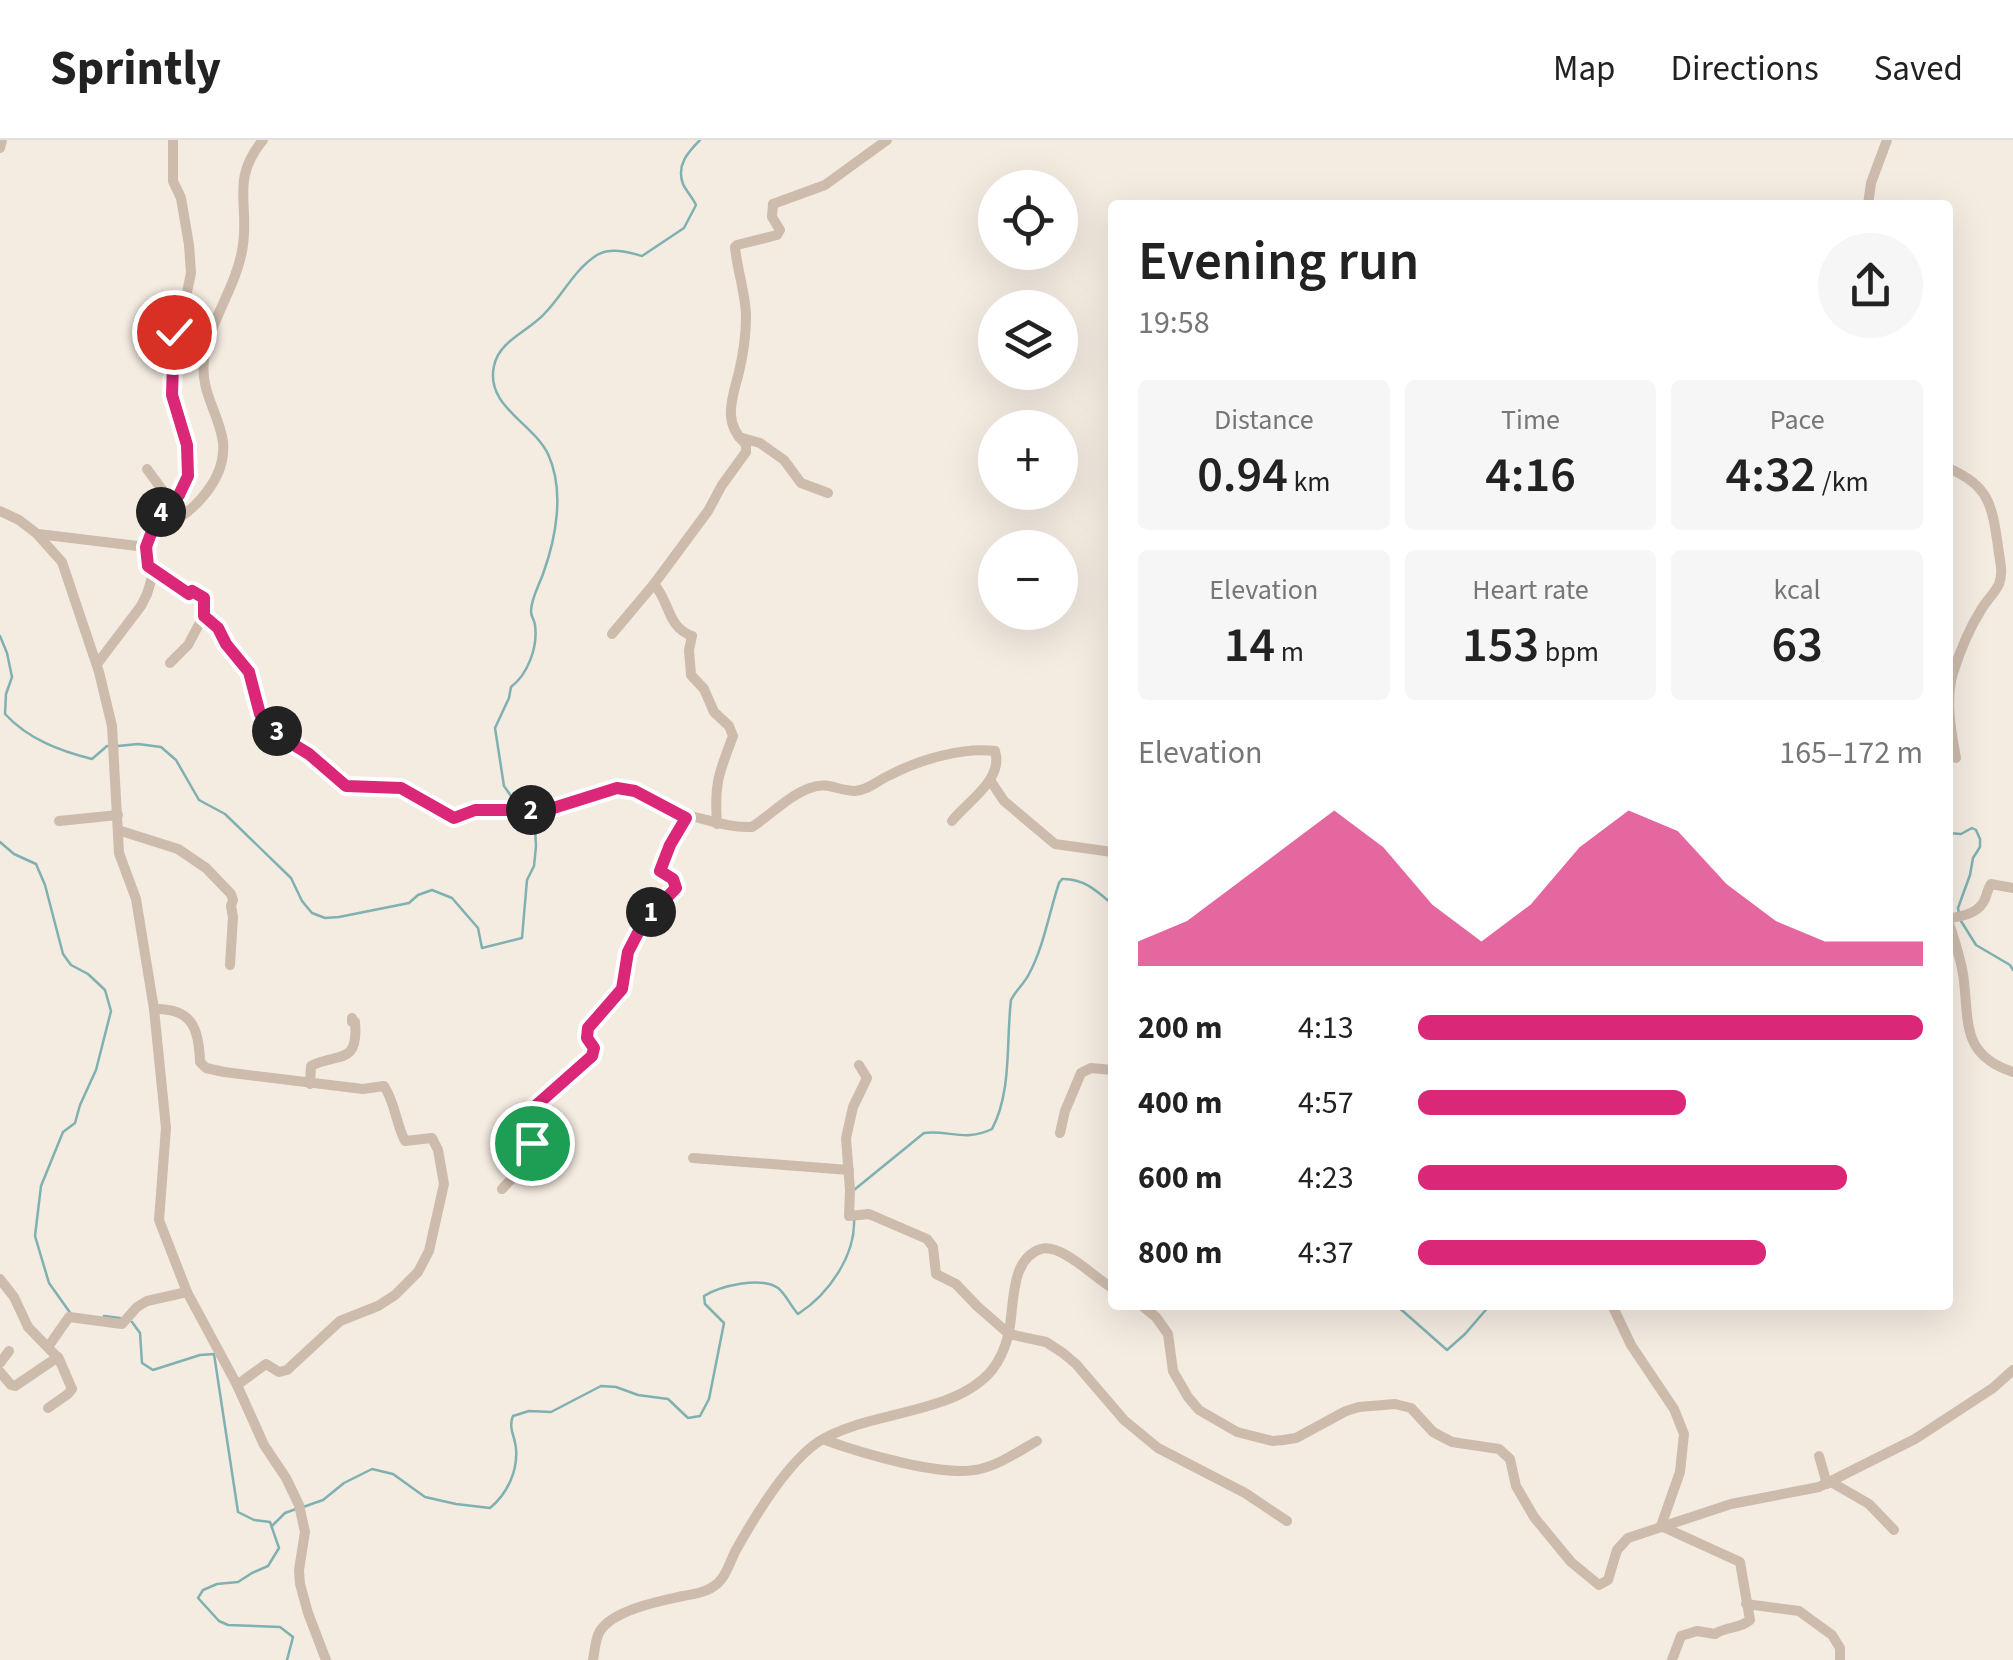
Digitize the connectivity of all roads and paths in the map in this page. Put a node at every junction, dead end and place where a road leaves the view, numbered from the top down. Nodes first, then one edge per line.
1 (2, 140) edge
2 (173, 140) edge
3 (263, 140) edge
4 (888, 140) edge
5 (1887, 140) edge
6 (0, 148) edge
7 (1869, 200) edge
8 (764, 431) dead end
9 (738, 437) junction
10 (760, 443) junction
11 (146, 469) dead end
12 (1953, 470) edge
13 (828, 492) dead end
14 (171, 502) junction
15 (0, 511) edge
16 (150, 533) junction
17 (36, 534) junction
18 (146, 547) junction
19 (2001, 570) junction
20 (154, 571) junction
21 (2013, 575) edge
22 (654, 584) junction
23 (204, 616) junction
24 (612, 634) dead end
25 (170, 663) dead end
26 (97, 664) junction
27 (1953, 668) edge
28 (1953, 742) edge
29 (1956, 758) dead end
30 (990, 780) junction
31 (118, 815) junction
32 (686, 818) junction
33 (59, 821) dead end
34 (952, 821) dead end
35 (717, 824) junction
36 (118, 830) junction
37 (1108, 851) edge
38 (2013, 888) edge
39 (1955, 917) edge
40 (230, 966) dead end
41 (154, 1008) junction
42 (352, 1018) dead end
43 (859, 1065) dead end
44 (1108, 1070) edge
45 (2013, 1072) edge
46 (310, 1084) junction
47 (1060, 1133) dead end
48 (693, 1158) dead end
49 (849, 1170) junction
50 (502, 1189) dead end
51 (0, 1278) edge
52 (1108, 1285) edge
53 (187, 1292) junction
54 (1147, 1310) edge
55 (1614, 1310) edge
56 (1009, 1334) junction
57 (48, 1347) junction
58 (9, 1350) dead end
59 (58, 1357) junction
60 (0, 1363) edge
61 (2013, 1370) edge
62 (0, 1372) edge
63 (238, 1385) junction
64 (48, 1408) dead end
65 (824, 1440) junction
66 (1037, 1440) dead end
67 (1818, 1456) dead end
68 (1829, 1483) junction
69 (1287, 1522) dead end
70 (1661, 1526) junction
71 (1894, 1530) dead end
72 (1746, 1604) junction
73 (326, 1660) edge
74 (594, 1660) edge
75 (1672, 1660) edge
76 (1840, 1660) edge

1 - 6 street
2 - 14 street
3 - 16 street
4 - 9 street
5 - 7 street
8 - 10 street
9 - 10 street
9 - 22 street
10 - 13 street
11 - 14 street
12 - 19 street
14 - 16 street
15 - 17 street
16 - 18 street
17 - 18 street
17 - 26 street
18 - 20 street
19 - 21 street
19 - 27 street
20 - 23 street
20 - 26 street
22 - 24 street
22 - 35 street
23 - 25 street
23 - 32 street
26 - 31 street
28 - 29 street
30 - 34 street
30 - 35 street
30 - 37 street
31 - 33 street
31 - 36 street
32 - 35 street
32 - 50 street
36 - 40 street
36 - 41 street
38 - 39 street
39 - 45 street
41 - 46 street
41 - 53 street
42 - 46 street
43 - 49 street
44 - 47 street
46 - 63 street
48 - 49 street
49 - 56 street
51 - 57 street
52 - 56 street
53 - 57 street
53 - 63 street
54 - 70 street
55 - 70 street
56 - 65 street
56 - 69 street
57 - 59 street
58 - 60 street
59 - 62 street
59 - 64 street
61 - 68 street
63 - 73 street
65 - 66 street
65 - 74 street
67 - 68 street
68 - 70 street
68 - 71 street
70 - 72 street
72 - 75 street
72 - 76 street

